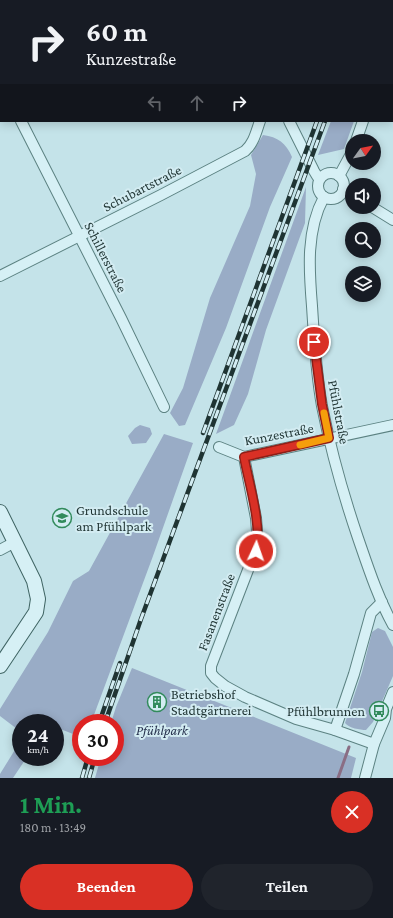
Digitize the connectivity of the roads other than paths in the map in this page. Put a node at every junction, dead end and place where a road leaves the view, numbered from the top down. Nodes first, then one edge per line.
1 (22, 122) edge
2 (260, 122) edge
3 (290, 122) edge
4 (364, 122) edge
5 (359, 134) edge
6 (345, 165) edge
7 (339, 176) junction
8 (320, 178) junction
9 (343, 189) joint
10 (324, 196) junction
11 (381, 213) edge
12 (393, 220) edge
13 (79, 236) junction
14 (0, 276) edge
15 (164, 407) dead end
16 (393, 425) edge
17 (329, 438) junction
18 (219, 447) dead end
19 (244, 457) junction
20 (0, 512) edge
21 (15, 542) junction
22 (0, 550) edge
23 (382, 602) junction
24 (393, 625) edge
25 (0, 666) edge
26 (393, 692) edge
27 (393, 710) edge
28 (389, 721) edge
29 (335, 730) junction
30 (374, 744) junction
31 (365, 778) edge

1 - 13 street, Schillerstraße
2 - 13 street, Schubartstraße
3 - 8 street
4 - 5 street
6 - 7 street
7 - 8 street
7 - 9 street
8 - 10 street
9 - 10 street
10 - 17 street, Pfühlstraße
11 - 12 street
13 - 14 street, Schubartstraße
13 - 15 street, Schillerstraße
16 - 17 street, Kunzestraße
17 - 19 street, Kunzestraße
17 - 23 street, Pfühlstraße
18 - 19 street, Kunzestraße
19 - 29 street, Fasanenstraße
20 - 21 street
21 - 22 street
21 - 25 street
23 - 24 street, Pfühlstraße
23 - 29 street
26 - 28 street
27 - 28 street
28 - 30 street
29 - 30 street, Fasanenstraße
30 - 31 street

